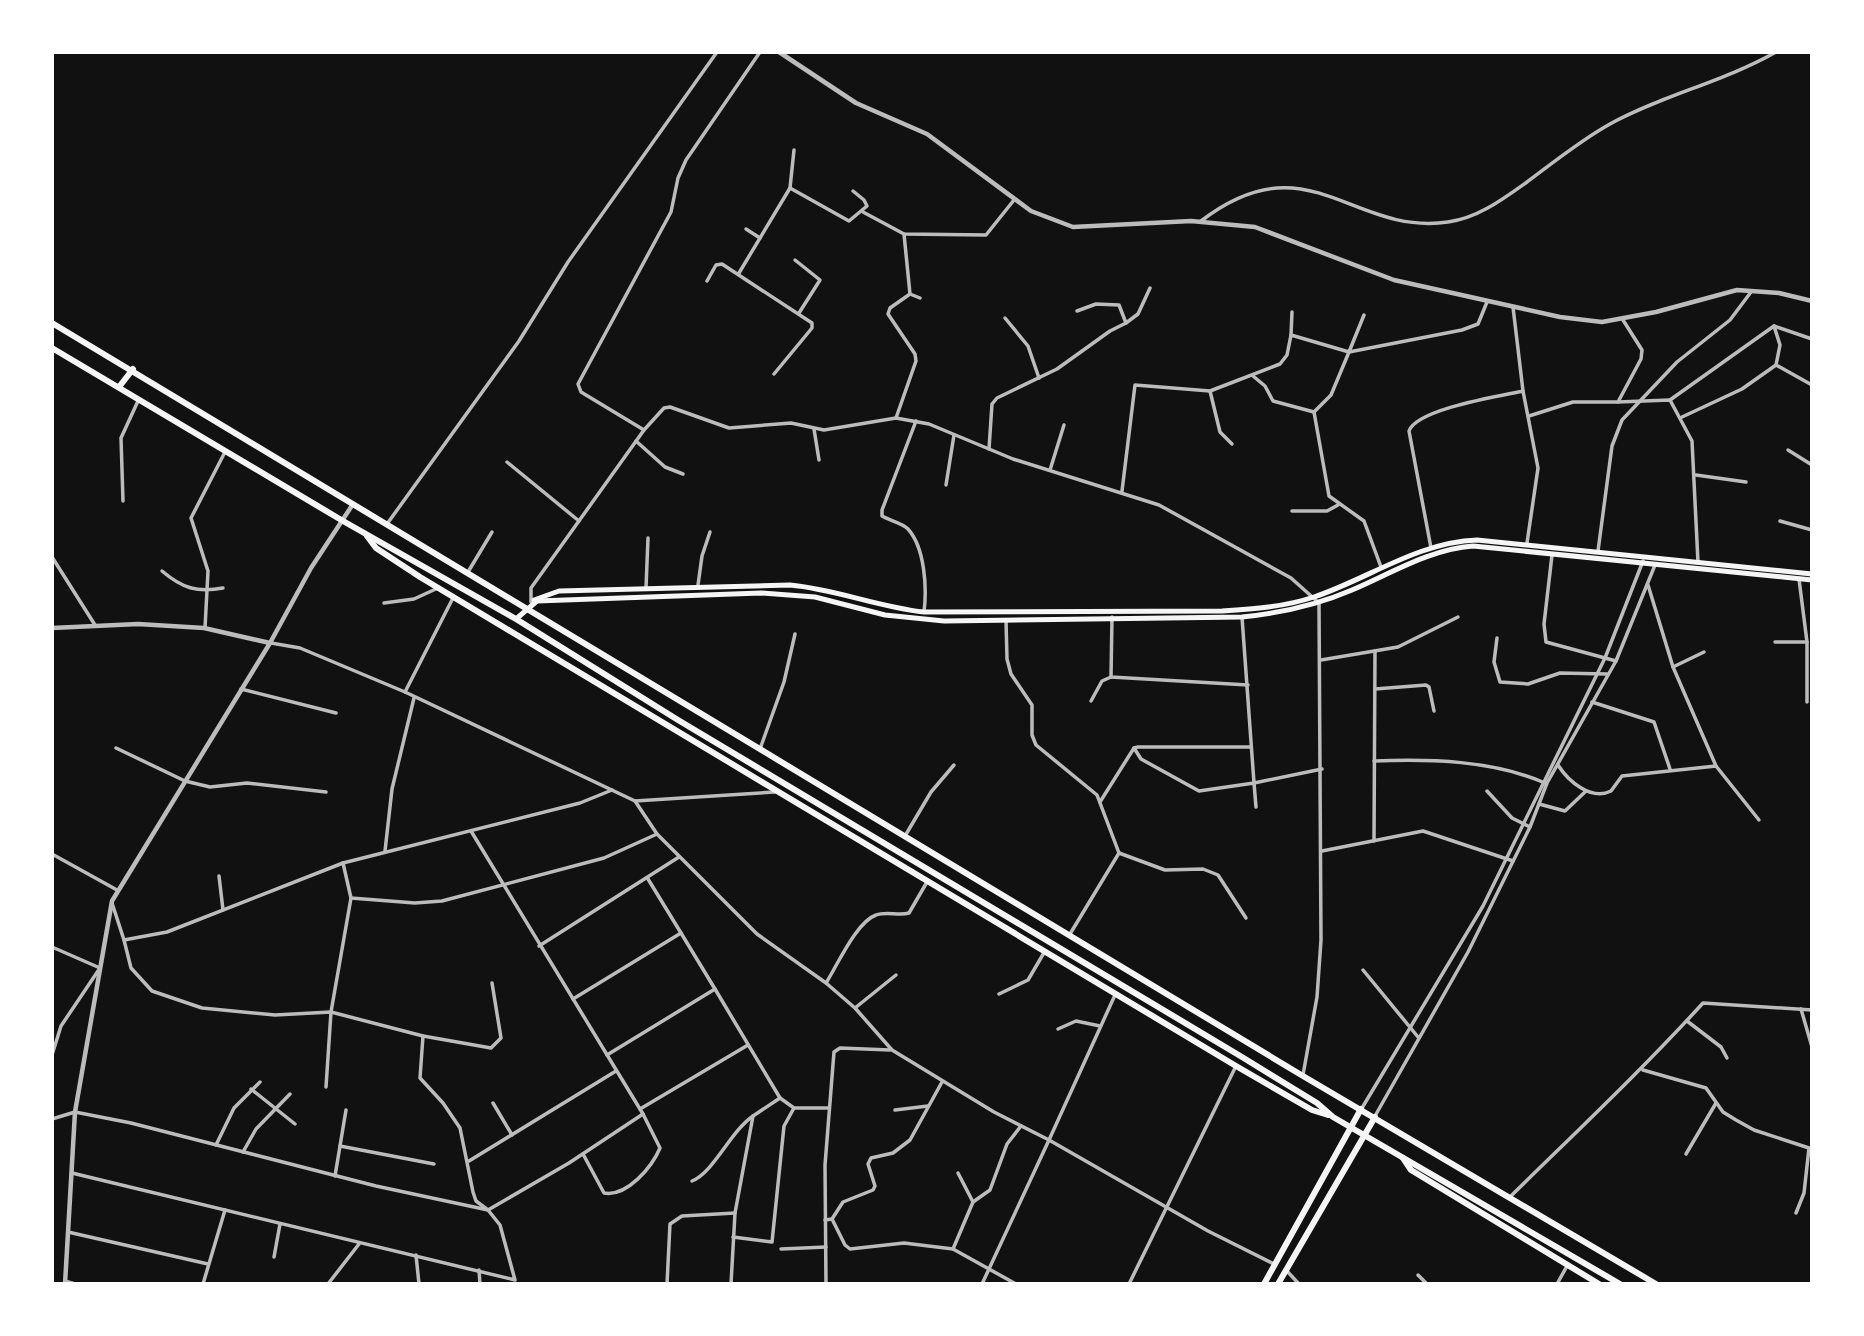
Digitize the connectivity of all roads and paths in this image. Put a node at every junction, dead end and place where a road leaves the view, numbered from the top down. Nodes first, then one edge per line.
1 (717, 52) edge
2 (760, 52) edge
3 (779, 52) edge
4 (1776, 52) edge
5 (794, 150) dead end
6 (790, 188) junction
7 (853, 191) dead end
8 (1014, 200) junction
9 (863, 212) junction
10 (1201, 221) junction
11 (746, 229) dead end
12 (904, 234) junction
13 (760, 238) junction
14 (795, 260) dead end
15 (740, 273) junction
16 (708, 281) dead end
17 (1150, 288) dead end
18 (1752, 289) junction
19 (910, 294) junction
20 (920, 298) dead end
21 (1811, 301) edge
22 (1487, 302) junction
23 (1513, 307) junction
24 (1077, 311) dead end
25 (1292, 312) dead end
26 (799, 313) junction
27 (1364, 315) dead end
28 (1005, 318) dead end
29 (1623, 320) junction
30 (52, 323) edge
31 (1126, 323) junction
32 (1774, 326) junction
33 (1291, 335) junction
34 (1811, 339) edge
35 (52, 348) edge
36 (1349, 352) junction
37 (1776, 365) junction
38 (133, 369) junction
39 (774, 374) dead end
40 (1253, 375) junction
41 (1039, 377) junction
42 (1811, 385) edge
43 (119, 387) junction
44 (1210, 391) junction
45 (1523, 391) junction
46 (1670, 400) junction
47 (138, 401) junction
48 (1637, 401) junction
49 (1618, 402) junction
50 (1314, 412) junction
51 (1529, 416) junction
52 (896, 418) junction
53 (1681, 418) junction
54 (916, 421) junction
55 (1064, 425) dead end
56 (814, 429) junction
57 (644, 430) junction
58 (954, 435) junction
59 (636, 441) junction
60 (1232, 444) dead end
61 (989, 449) junction
62 (1788, 450) dead end
63 (225, 452) junction
64 (820, 460) dead end
65 (507, 462) dead end
66 (1811, 465) edge
67 (1050, 470) junction
68 (683, 474) dead end
69 (1696, 475) junction
70 (1746, 482) dead end
71 (946, 485) dead end
72 (1122, 491) junction
73 (123, 501) dead end
74 (353, 504) junction
75 (1338, 505) junction
76 (1292, 511) dead end
77 (343, 521) junction
78 (579, 521) junction
79 (1780, 521) dead end
80 (386, 525) junction
81 (1811, 530) edge
82 (364, 532) junction
83 (492, 532) dead end
84 (710, 532) dead end
85 (648, 538) dead end
86 (1527, 543) junction
87 (1432, 551) junction
88 (1598, 551) junction
89 (1552, 553) junction
90 (52, 557) edge
91 (1660, 558) junction
92 (1643, 559) junction
93 (1699, 562) junction
94 (1656, 564) junction
95 (1382, 569) junction
96 (162, 571) dead end
97 (468, 574) junction
98 (1811, 574) edge
99 (1799, 579) junction
100 (1811, 580) edge
101 (1648, 583) junction
102 (698, 585) junction
103 (790, 585) junction
104 (223, 588) dead end
105 (438, 588) junction
106 (646, 588) junction
107 (209, 591) junction
108 (790, 594) junction
109 (454, 596) junction
110 (1314, 597) junction
111 (548, 598) junction
112 (384, 603) dead end
113 (1319, 603) junction
114 (528, 605) junction
115 (1067, 610) junction
116 (924, 612) junction
117 (1112, 617) junction
118 (1242, 617) junction
119 (1458, 617) dead end
120 (1066, 618) junction
121 (516, 619) junction
122 (1006, 620) junction
123 (95, 625) junction
124 (52, 628) edge
125 (204, 628) junction
126 (795, 634) dead end
127 (1497, 638) dead end
128 (1775, 642) dead end
129 (1807, 642) junction
130 (270, 643) junction
131 (1375, 651) junction
132 (1704, 652) dead end
133 (1605, 658) junction
134 (1321, 660) junction
135 (1616, 661) junction
136 (1673, 667) junction
137 (1597, 674) junction
138 (1607, 674) junction
139 (1111, 677) junction
140 (1248, 685) junction
141 (241, 689) junction
142 (1375, 690) junction
143 (405, 692) junction
144 (414, 697) junction
145 (1091, 701) dead end
146 (1592, 702) junction
147 (1807, 702) dead end
148 (1434, 711) dead end
149 (336, 713) dead end
150 (1250, 747) junction
151 (116, 748) dead end
152 (1134, 748) junction
153 (760, 751) junction
154 (1374, 761) junction
155 (954, 765) dead end
156 (1558, 765) junction
157 (1716, 766) junction
158 (1322, 769) junction
159 (1670, 769) junction
160 (185, 781) junction
161 (1545, 782) junction
162 (1254, 783) junction
163 (612, 790) junction
164 (1586, 790) junction
165 (1487, 791) dead end
166 (326, 792) dead end
167 (777, 792) junction
168 (635, 800) junction
169 (1100, 802) junction
170 (1539, 804) junction
171 (1256, 807) dead end
172 (1759, 820) dead end
173 (1523, 823) junction
174 (1530, 827) junction
175 (471, 831) junction
176 (657, 834) junction
177 (905, 836) junction
178 (1374, 841) junction
179 (385, 851) junction
180 (1322, 851) junction
181 (1119, 853) junction
182 (52, 854) edge
183 (680, 857) junction
184 (1505, 859) junction
185 (1513, 861) junction
186 (343, 863) junction
187 (219, 876) dead end
188 (648, 879) junction
189 (928, 880) junction
190 (500, 884) junction
191 (117, 890) junction
192 (351, 898) junction
193 (112, 901) junction
194 (223, 909) junction
195 (1246, 918) dead end
196 (681, 933) junction
197 (1069, 936) junction
198 (124, 940) junction
199 (539, 946) junction
200 (52, 947) edge
201 (1045, 951) junction
202 (100, 968) junction
203 (1363, 970) dead end
204 (1131, 973) junction
205 (896, 975) dead end
206 (492, 983) dead end
207 (827, 983) junction
208 (1124, 986) junction
209 (715, 989) junction
210 (999, 993) dead end
211 (1115, 993) junction
212 (573, 999) junction
213 (855, 1008) junction
214 (1801, 1009) junction
215 (1811, 1010) edge
216 (331, 1012) junction
217 (1687, 1021) junction
218 (52, 1023) edge
219 (61, 1026) junction
220 (1100, 1026) junction
221 (1058, 1029) dead end
222 (1411, 1029) junction
223 (423, 1036) junction
224 (1418, 1037) junction
225 (748, 1045) junction
226 (1811, 1047) edge
227 (892, 1050) junction
228 (52, 1055) edge
229 (607, 1055) junction
230 (1727, 1058) dead end
231 (1236, 1066) junction
232 (1643, 1070) junction
233 (616, 1071) junction
234 (1303, 1076) junction
235 (260, 1082) dead end
236 (942, 1082) junction
237 (326, 1087) dead end
238 (251, 1090) junction
239 (290, 1094) dead end
240 (780, 1098) junction
241 (492, 1102) dead end
242 (1716, 1103) junction
243 (928, 1106) junction
244 (275, 1107) junction
245 (794, 1108) junction
246 (828, 1108) junction
247 (1361, 1109) junction
248 (346, 1110) dead end
249 (895, 1110) dead end
250 (75, 1112) junction
251 (641, 1112) junction
252 (753, 1116) junction
253 (1333, 1117) junction
254 (1375, 1117) junction
255 (52, 1119) edge
256 (295, 1124) dead end
257 (1021, 1126) junction
258 (1350, 1126) junction
259 (1364, 1134) junction
260 (512, 1135) junction
261 (1049, 1140) junction
262 (216, 1145) junction
263 (340, 1146) junction
264 (1810, 1148) edge
265 (243, 1152) junction
266 (583, 1154) junction
267 (1686, 1154) dead end
268 (1402, 1156) junction
269 (468, 1161) junction
270 (434, 1164) dead end
271 (958, 1172) dead end
272 (72, 1173) junction
273 (335, 1176) junction
274 (692, 1181) dead end
275 (1510, 1197) junction
276 (973, 1202) junction
277 (1167, 1208) junction
278 (225, 1210) junction
279 (488, 1210) junction
280 (735, 1213) junction
281 (1796, 1213) dead end
282 (832, 1219) junction
283 (825, 1220) junction
284 (280, 1224) junction
285 (68, 1232) junction
286 (733, 1237) junction
287 (359, 1244) junction
288 (825, 1247) junction
289 (781, 1249) dead end
290 (953, 1249) junction
291 (416, 1255) junction
292 (274, 1257) dead end
293 (208, 1264) junction
294 (1274, 1264) junction
295 (1567, 1266) junction
296 (986, 1269) junction
297 (479, 1270) junction
298 (1286, 1270) junction
299 (1418, 1275) dead end
300 (65, 1282) edge
301 (515, 1282) edge
302 (75, 1283) edge
303 (203, 1283) edge
304 (328, 1283) edge
305 (419, 1283) edge
306 (480, 1283) edge
307 (667, 1283) edge
308 (731, 1283) edge
309 (826, 1283) edge
310 (982, 1283) edge
311 (1016, 1283) edge
312 (1129, 1283) edge
313 (1264, 1283) edge
314 (1278, 1283) edge
315 (1299, 1283) edge
316 (1427, 1283) edge
317 (1557, 1283) edge
318 (1599, 1283) edge
319 (1620, 1283) edge
320 (1656, 1283) edge

1 - 80 street
2 - 57 street
3 - 8 street
4 - 10 street
5 - 6 street
6 - 9 street
6 - 13 street
7 - 9 street
8 - 10 street
8 - 12 street
9 - 12 street
10 - 22 street
11 - 13 street
12 - 19 street
13 - 15 street
14 - 26 street
15 - 16 street
15 - 26 street
17 - 31 street
18 - 21 street
18 - 29 street
18 - 48 street
19 - 20 street
19 - 52 street
22 - 23 street
22 - 36 street
23 - 29 street
23 - 45 street
24 - 31 street
25 - 33 street
26 - 39 street
27 - 36 street
28 - 41 street
29 - 49 street
30 - 38 main road
31 - 41 street
32 - 34 street
32 - 37 street
32 - 46 street
33 - 36 street
33 - 40 street
35 - 43 main road
36 - 50 street
37 - 42 street
37 - 53 street
38 - 43 main road
38 - 74 main road
40 - 44 street
40 - 50 street
41 - 61 street
43 - 47 main road
44 - 60 street
44 - 72 street
45 - 51 street
45 - 87 street
46 - 48 street
46 - 53 street
47 - 63 main road
47 - 73 street
48 - 49 street
48 - 88 street
49 - 51 street
50 - 75 street
51 - 86 street
52 - 54 street
52 - 56 street
53 - 69 street
54 - 58 street
54 - 116 street
55 - 67 street
56 - 57 street
56 - 64 street
57 - 59 street
58 - 61 street
58 - 71 street
59 - 68 street
59 - 78 street
61 - 67 street
62 - 66 street
63 - 77 main road
63 - 107 street
65 - 78 street
67 - 72 street
69 - 70 street
69 - 93 street
72 - 110 street
74 - 77 street
74 - 80 main road
75 - 76 street
75 - 95 street
77 - 82 main road
77 - 130 street
78 - 114 street
79 - 81 street
80 - 97 main road
82 - 105 main road
82 - 121 main road
83 - 97 street
84 - 102 street
85 - 106 street
86 - 87 main road
86 - 88 main road
87 - 89 main road
87 - 95 main road
87 - 113 main road
88 - 92 main road
89 - 92 main road
89 - 133 street
90 - 123 street
91 - 92 main road
91 - 93 main road
91 - 94 street
92 - 94 main road
92 - 133 street
93 - 98 main road
94 - 99 main road
94 - 101 street
95 - 110 main road
96 - 107 street
97 - 114 main road
99 - 100 main road
99 - 129 street
101 - 135 street
101 - 136 street
102 - 103 main road
102 - 106 main road
103 - 108 main road
103 - 116 main road
104 - 107 street
105 - 109 main road
105 - 112 street
106 - 111 main road
107 - 125 street
108 - 111 main road
108 - 122 main road
109 - 143 street
109 - 167 main road
110 - 113 street
110 - 115 main road
111 - 114 main road
113 - 118 main road
113 - 134 street
114 - 121 main road
114 - 153 main road
115 - 116 main road
115 - 120 main road
117 - 118 main road
117 - 120 main road
117 - 139 street
118 - 140 street
119 - 131 street
120 - 122 main road
121 - 208 main road
122 - 169 street
123 - 124 street
123 - 125 street
125 - 130 street
126 - 153 street
127 - 137 street
128 - 129 street
129 - 147 street
130 - 141 street
130 - 143 street
131 - 134 street
131 - 142 street
132 - 136 street
133 - 135 street
133 - 137 street
134 - 158 street
135 - 138 street
136 - 157 street
137 - 138 street
137 - 161 street
138 - 146 street
139 - 140 street
139 - 145 street
140 - 150 street
141 - 149 street
141 - 160 street
142 - 148 street
142 - 154 street
143 - 144 street
144 - 163 street
144 - 179 street
146 - 156 street
146 - 159 street
150 - 152 street
150 - 162 street
151 - 160 street
152 - 162 street
152 - 169 street
153 - 177 main road
154 - 161 street
154 - 178 street
155 - 177 street
156 - 161 street
156 - 164 street
157 - 159 street
157 - 172 street
158 - 162 street
158 - 180 street
159 - 164 street
160 - 166 street
160 - 191 street
161 - 170 street
161 - 173 street
162 - 171 street
163 - 168 street
163 - 175 street
164 - 170 street
165 - 173 street
167 - 168 street
167 - 189 main road
168 - 176 street
169 - 181 street
170 - 174 street
173 - 174 street
173 - 184 street
174 - 185 street
175 - 179 street
175 - 190 street
176 - 183 street
176 - 190 street
177 - 197 main road
178 - 180 street
178 - 184 street
179 - 186 street
180 - 234 street
181 - 195 street
181 - 197 street
182 - 191 street
183 - 188 street
183 - 207 street
184 - 185 street
184 - 222 street
185 - 224 street
186 - 192 street
186 - 194 street
187 - 194 street
188 - 196 street
188 - 199 street
189 - 201 main road
189 - 207 street
190 - 192 street
190 - 199 street
191 - 193 street
192 - 216 street
193 - 198 street
193 - 202 street
194 - 198 street
196 - 209 street
196 - 212 street
197 - 204 main road
198 - 216 street
199 - 212 street
200 - 202 street
201 - 210 street
201 - 211 main road
202 - 219 street
202 - 250 street
203 - 222 street
204 - 208 main road
204 - 234 main road
205 - 213 street
206 - 223 street
207 - 213 street
208 - 253 main road
209 - 225 street
209 - 229 street
211 - 220 street
211 - 231 main road
212 - 229 street
213 - 227 street
214 - 215 street
214 - 217 street
214 - 226 street
216 - 223 street
216 - 237 street
217 - 230 street
217 - 232 street
218 - 219 street
219 - 228 street
220 - 221 street
220 - 261 street
222 - 224 street
222 - 247 street
223 - 269 street
224 - 254 street
225 - 240 street
225 - 251 street
227 - 236 street
227 - 246 street
229 - 233 street
231 - 253 main road
231 - 277 street
232 - 242 street
232 - 275 street
233 - 251 street
233 - 260 street
234 - 247 main road
235 - 238 street
236 - 243 street
236 - 257 street
238 - 244 street
238 - 262 street
239 - 244 street
240 - 245 street
240 - 252 street
241 - 260 street
242 - 264 street
242 - 267 street
243 - 249 street
243 - 282 street
244 - 256 street
244 - 265 street
245 - 246 street
245 - 286 street
246 - 283 street
247 - 254 main road
247 - 258 main road
248 - 263 street
250 - 255 street
250 - 262 street
250 - 272 street
251 - 266 street
251 - 266 street
252 - 274 street
252 - 280 street
253 - 258 main road
254 - 259 main road
254 - 275 main road
257 - 261 street
257 - 276 street
258 - 259 main road
258 - 294 main road
259 - 268 main road
259 - 298 main road
260 - 269 street
261 - 277 street
261 - 296 street
262 - 265 street
263 - 270 street
263 - 273 street
264 - 281 street
265 - 273 street
266 - 279 street
268 - 295 main road
268 - 319 main road
269 - 279 street
271 - 276 street
272 - 278 street
272 - 285 street
273 - 279 street
275 - 320 main road
276 - 290 street
277 - 294 street
277 - 312 street
278 - 284 street
278 - 293 street
279 - 301 street
280 - 286 street
280 - 307 street
282 - 283 street
282 - 290 street
283 - 288 street
284 - 287 street
284 - 292 street
285 - 293 street
285 - 300 street
286 - 308 street
287 - 291 street
287 - 304 street
288 - 289 street
288 - 309 street
290 - 296 street
291 - 297 street
291 - 305 street
293 - 303 street
294 - 313 main road
295 - 317 street
295 - 318 main road
296 - 310 street
296 - 311 street
297 - 301 street
297 - 306 street
298 - 314 main road
298 - 315 street
299 - 316 street
300 - 302 street

